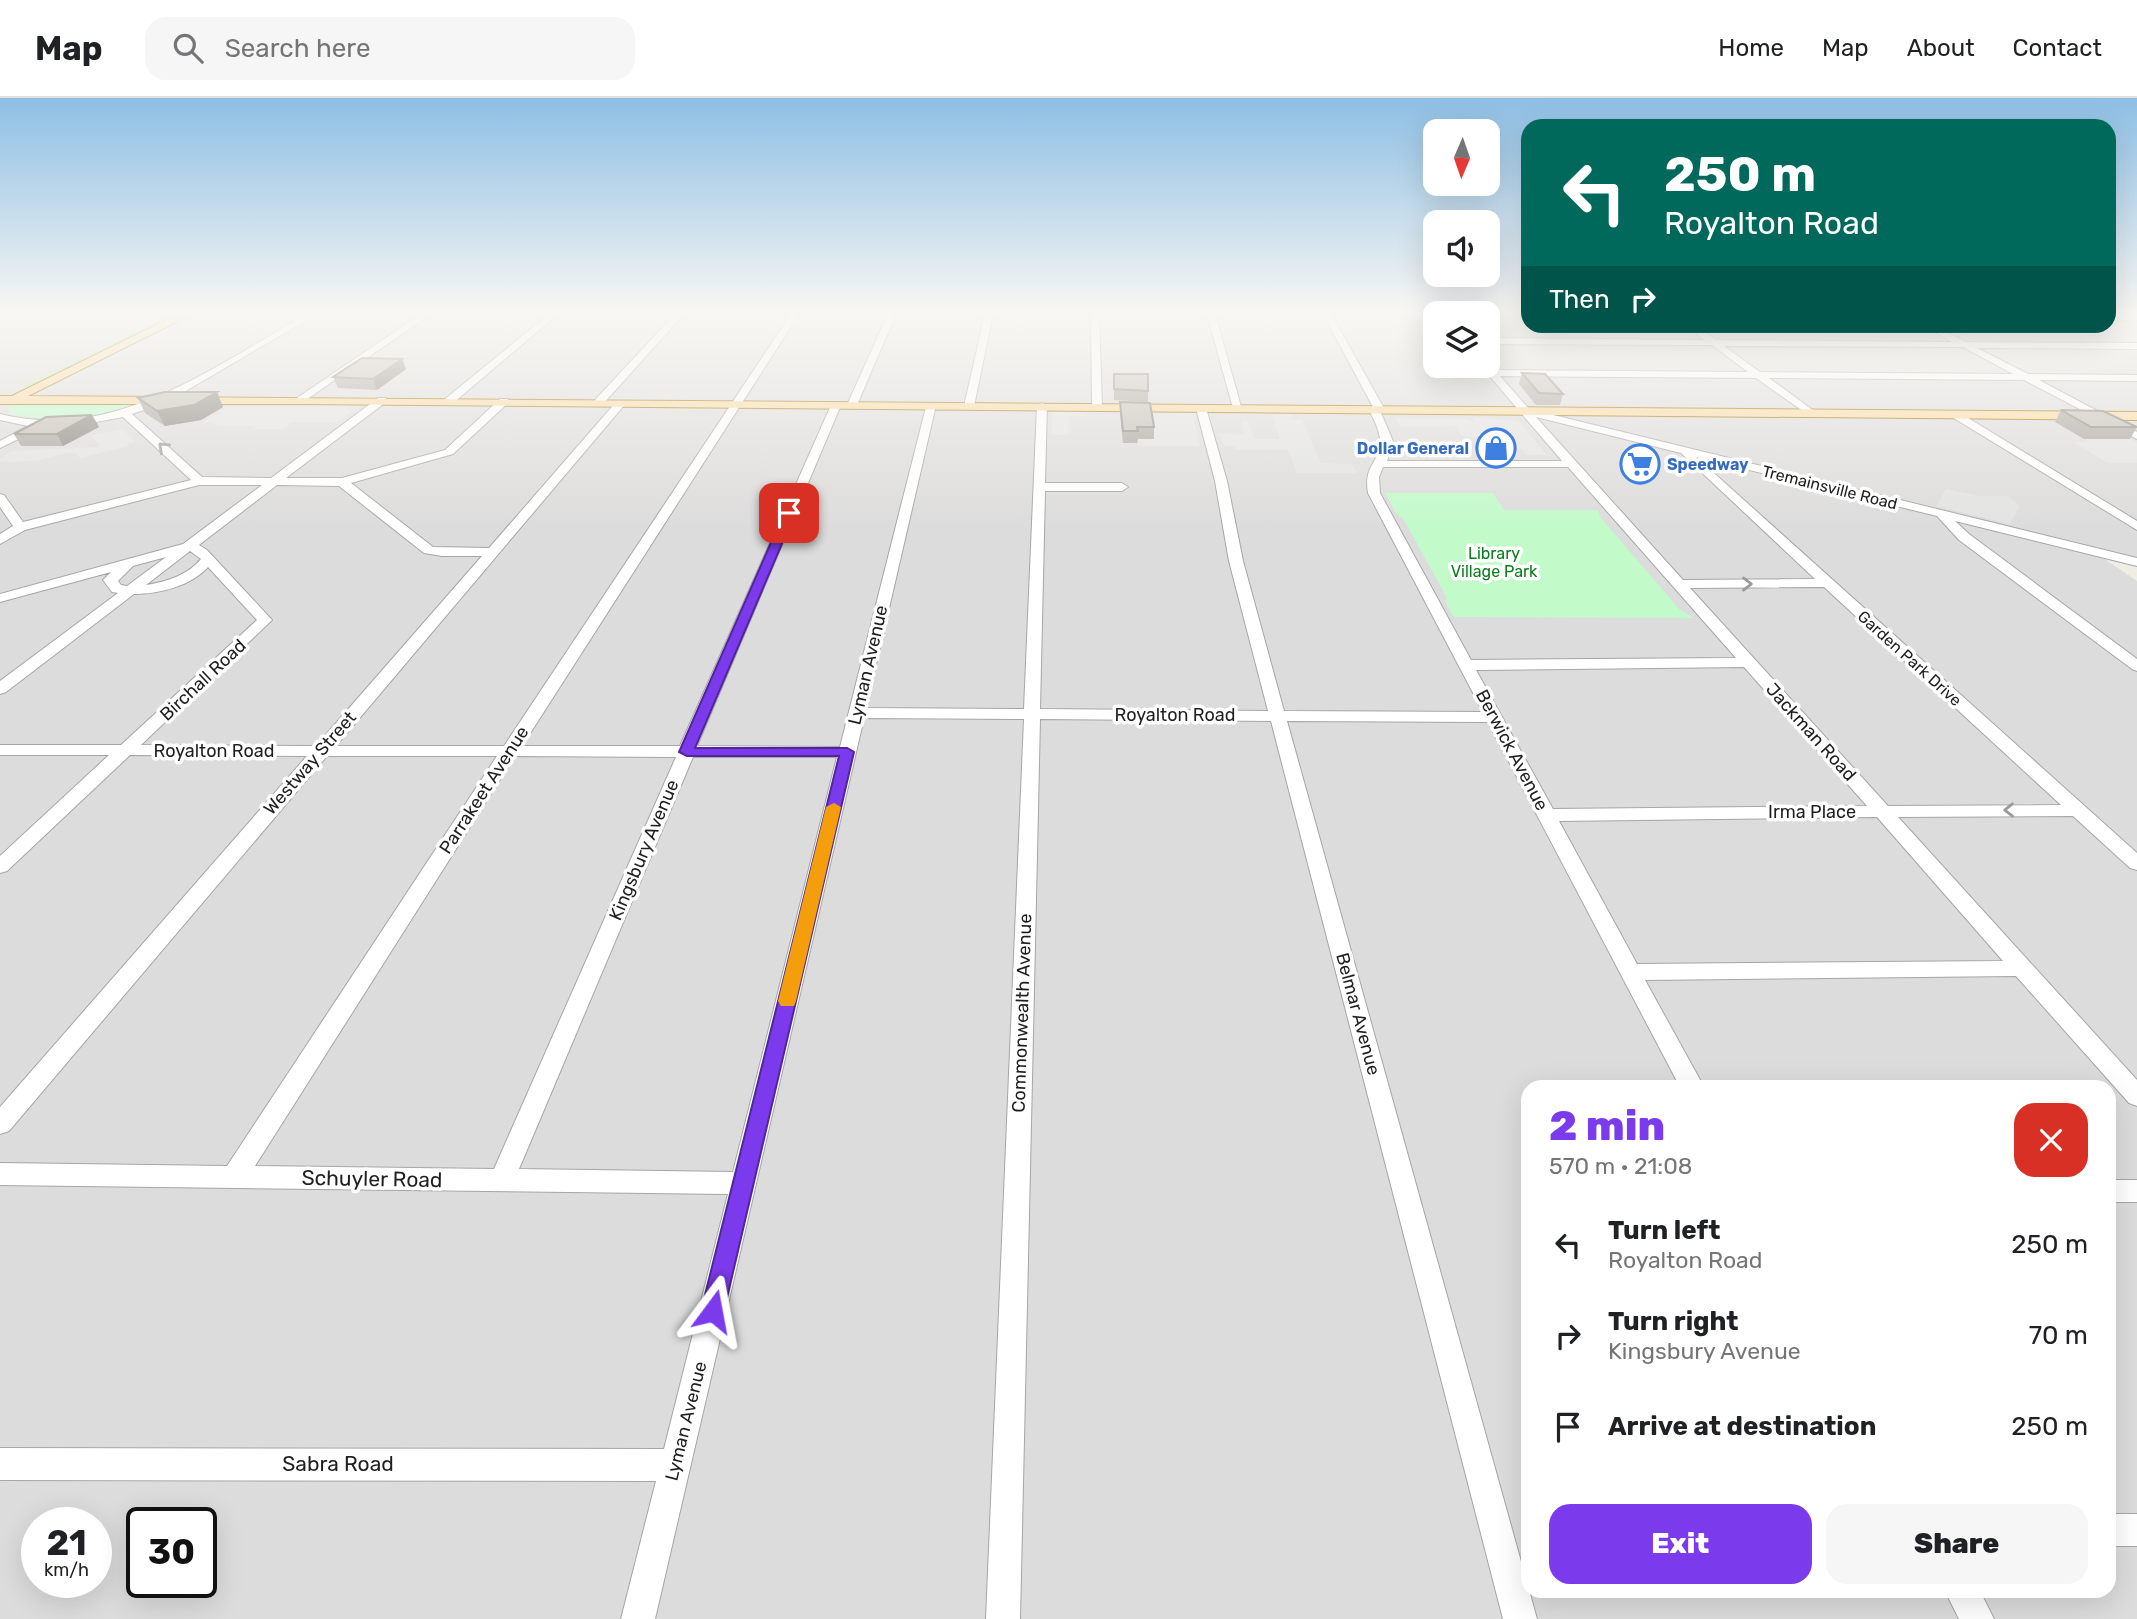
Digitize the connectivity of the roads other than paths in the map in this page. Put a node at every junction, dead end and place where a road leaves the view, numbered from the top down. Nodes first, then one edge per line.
1 (24, 385) edge
2 (35, 385) edge
3 (188, 385) edge
4 (321, 385) edge
5 (468, 385) edge
6 (615, 385) edge
7 (747, 385) edge
8 (855, 385) edge
9 (974, 385) edge
10 (1097, 385) edge
11 (1231, 385) edge
12 (1364, 385) edge
13 (1502, 385) edge
14 (1771, 385) edge
15 (2041, 385) edge
16 (161, 400) junction
17 (299, 400) junction
18 (382, 400) junction
19 (3, 401) edge
20 (449, 401) junction
21 (504, 401) junction
22 (599, 402) junction
23 (621, 403) junction
24 (735, 404) junction
25 (844, 405) junction
26 (931, 405) junction
27 (970, 406) junction
28 (1042, 407) junction
29 (1097, 407) junction
30 (1201, 408) junction
31 (1238, 408) junction
32 (1377, 410) junction
33 (1524, 411) junction
34 (126, 414) junction
35 (1810, 414) junction
36 (1956, 415) junction
37 (2099, 416) junction
38 (2137, 416) edge
39 (0, 417) edge
40 (43, 423) junction
41 (2137, 436) edge
42 (0, 445) edge
43 (1682, 451) junction
44 (1378, 464) junction
45 (1571, 464) junction
46 (199, 481) junction
47 (274, 482) junction
48 (342, 482) junction
49 (1040, 487) junction
50 (1122, 487) dead end
51 (0, 498) edge
52 (1942, 515) junction
53 (2137, 526) edge
54 (20, 527) junction
55 (0, 540) edge
56 (191, 546) junction
57 (492, 552) junction
58 (134, 561) junction
59 (208, 561) junction
60 (2137, 562) edge
61 (1828, 583) junction
62 (1678, 584) junction
63 (131, 590) junction
64 (0, 598) edge
65 (1749, 663) junction
66 (1466, 665) junction
67 (2137, 666) edge
68 (0, 689) edge
69 (856, 713) junction
70 (1031, 714) junction
71 (1278, 716) junction
72 (1493, 717) junction
73 (0, 750) edge
74 (126, 750) junction
75 (321, 751) junction
76 (510, 751) junction
77 (687, 752) junction
78 (847, 752) junction
79 (2077, 810) junction
80 (1882, 811) junction
81 (1546, 815) junction
82 (2137, 864) edge
83 (0, 867) edge
84 (2023, 968) junction
85 (1630, 972) junction
86 (1688, 1080) edge
87 (2137, 1096) edge
88 (0, 1124) edge
89 (0, 1174) edge
90 (234, 1177) junction
91 (502, 1181) junction
92 (744, 1183) junction
93 (2116, 1191) edge
94 (2137, 1191) edge
95 (0, 1464) edge
96 (676, 1465) junction
97 (2116, 1530) edge
98 (2137, 1530) edge
99 (1966, 1598) edge
100 (638, 1619) edge
101 (1003, 1619) edge
102 (1520, 1619) edge
103 (1977, 1619) edge

1 - 19 main road
2 - 19 main road
3 - 16 street
4 - 17 street
5 - 20 street
6 - 22 street
7 - 24 street, Parrakeet Avenue
8 - 25 street, Kingsbury Avenue
9 - 27 street
10 - 29 street
11 - 31 street
12 - 32 street, Berwick Avenue
13 - 33 street, Jackman Road
14 - 35 street
15 - 37 street
16 - 17 main road
16 - 19 main road
16 - 34 street
17 - 18 main road
18 - 20 main road
18 - 47 street
20 - 21 main road
21 - 22 main road
21 - 48 street
22 - 23 main road
23 - 24 main road
23 - 57 street, Westway Street
24 - 25 main road
24 - 76 street, Parrakeet Avenue
25 - 26 main road
25 - 77 street, Kingsbury Avenue
26 - 27 main road
26 - 69 street, Lyman Avenue
27 - 28 main road
28 - 29 main road
28 - 49 street, Commonwealth Avenue
29 - 30 main road
30 - 31 main road
30 - 71 street, Belmar Avenue
31 - 32 main road
32 - 33 main road
32 - 44 street, Berwick Avenue
33 - 35 main road
33 - 43 street, Tremainsville Road
33 - 45 street, Jackman Road
34 - 40 street
46 -> 34 street
35 - 36 main road
36 - 37 main road
36 - 53 street
37 - 38 main road
37 - 41 street
39 - 40 street
40 - 42 street
43 - 52 street, Tremainsville Road
43 - 61 street, Garden Park Drive
44 - 45 street
44 - 66 street, Berwick Avenue
45 - 62 street, Jackman Road
46 - 47 street
46 - 54 street
47 - 48 street
47 - 56 street
48 - 57 street
49 - 50 street
49 - 70 street, Commonwealth Avenue
51 - 54 street
52 - 60 street, Tremainsville Road
52 - 67 street
54 - 55 street
56 - 58 street
56 - 59 street, Birchall Road
56 - 63 street
57 - 75 street, Westway Street
58 - 63 street
58 - 64 street
59 - 63 street
59 - 74 street, Birchall Road
62 -> 61 street
61 - 79 street, Garden Park Drive
62 - 65 street, Jackman Road
63 - 68 street
65 - 66 street
65 - 80 street, Jackman Road
66 - 72 street, Berwick Avenue
69 - 70 street, Royalton Road
69 - 78 street, Lyman Avenue
70 - 71 street, Royalton Road
70 - 101 street, Commonwealth Avenue
71 - 72 street, Royalton Road
71 - 102 street, Belmar Avenue
72 - 81 street, Berwick Avenue
73 - 74 street, Royalton Road
74 - 75 street, Royalton Road
74 - 83 street, Birchall Road
75 - 76 street, Royalton Road
75 - 88 street, Westway Street
76 - 77 street, Royalton Road
76 - 90 street, Parrakeet Avenue
77 - 78 street, Royalton Road
77 - 91 street, Kingsbury Avenue
78 - 92 street, Lyman Avenue
79 -> 80 street, Irma Place
79 - 82 street, Garden Park Drive
80 - 81 street, Irma Place
80 - 84 street, Jackman Road
81 - 85 street, Berwick Avenue
84 - 85 street
84 - 87 street, Jackman Road
85 - 86 street, Berwick Avenue
89 - 90 street, Schuyler Road
90 - 91 street, Schuyler Road
91 - 92 street, Schuyler Road
92 - 96 street, Lyman Avenue
93 - 94 street
95 - 96 street, Sabra Road
96 - 100 street, Lyman Avenue
97 - 98 street
99 - 103 street

